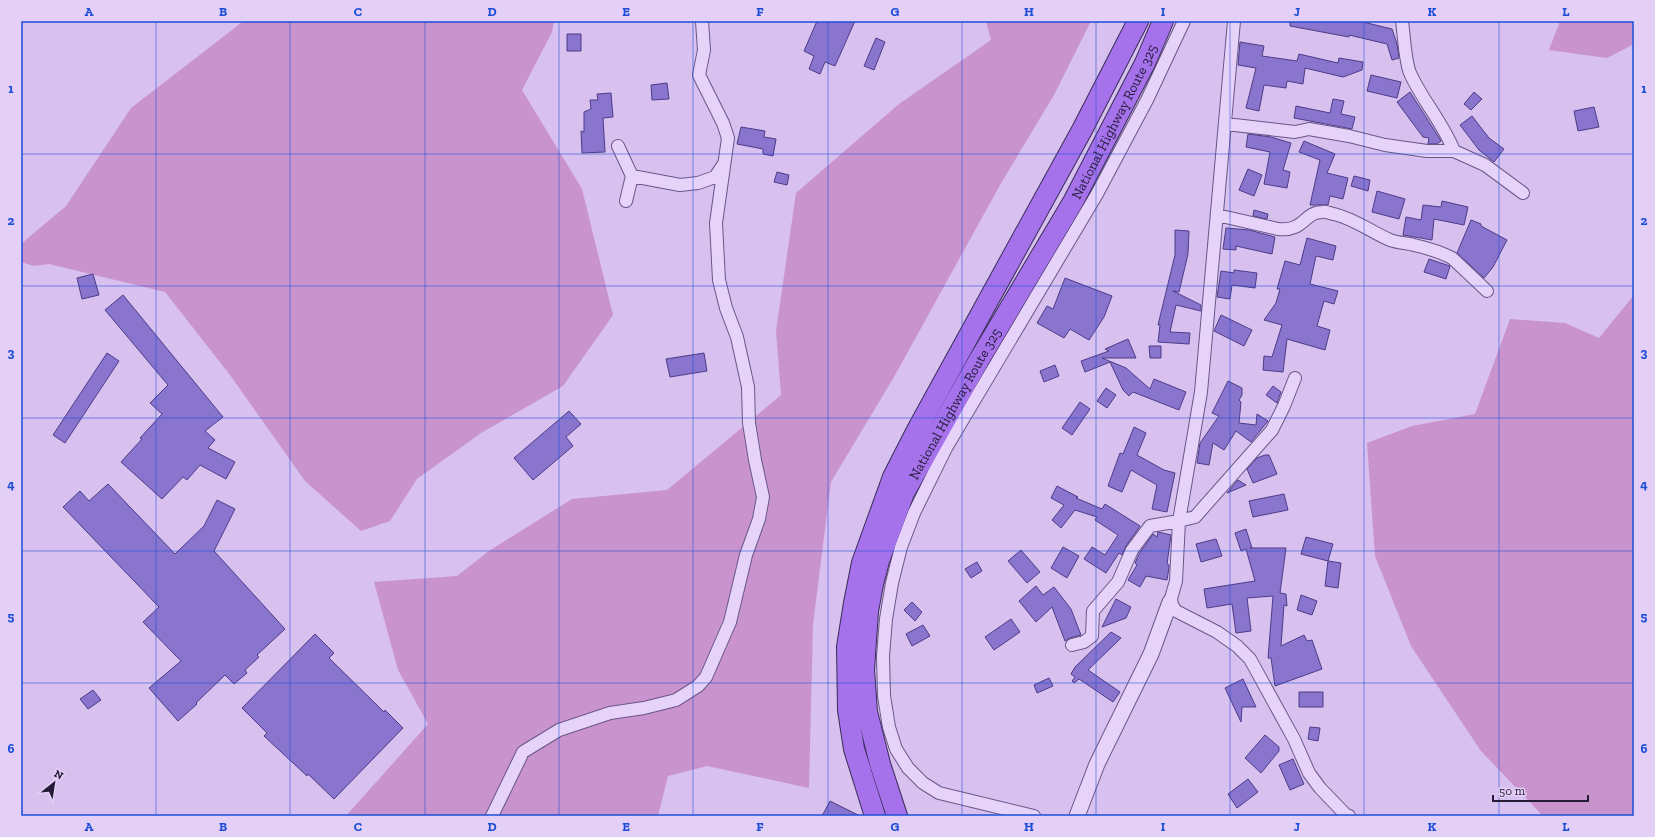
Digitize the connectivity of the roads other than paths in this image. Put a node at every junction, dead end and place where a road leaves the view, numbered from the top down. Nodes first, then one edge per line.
1 (702, 21) edge
2 (1138, 21) edge
3 (1163, 21) edge
4 (1184, 21) edge
5 (1234, 21) edge
6 (1402, 21) edge
7 (1226, 124) junction
8 (618, 146) dead end
9 (1454, 151) junction
10 (726, 162) junction
11 (632, 176) junction
12 (1523, 193) dead end
13 (626, 201) dead end
14 (1217, 215) junction
15 (1487, 291) dead end
16 (1295, 378) dead end
17 (1179, 521) junction
18 (1170, 602) junction
19 (1072, 645) dead end
20 (492, 816) edge
21 (875, 816) edge
22 (897, 816) edge
23 (1034, 816) edge
24 (1077, 816) edge
25 (1349, 816) edge

1 - 10 street
2 - 21 highway, National Highway Route 325
3 - 22 highway, National Highway Route 325
4 - 23 street
5 - 7 street
6 - 9 street
7 - 9 street
7 - 14 street
8 - 11 street
9 - 12 street
10 - 11 street
10 - 20 street
11 - 13 street
14 - 15 street
14 - 17 street
16 - 17 street
17 - 18 street
17 - 19 street
18 - 24 street
18 - 25 street

